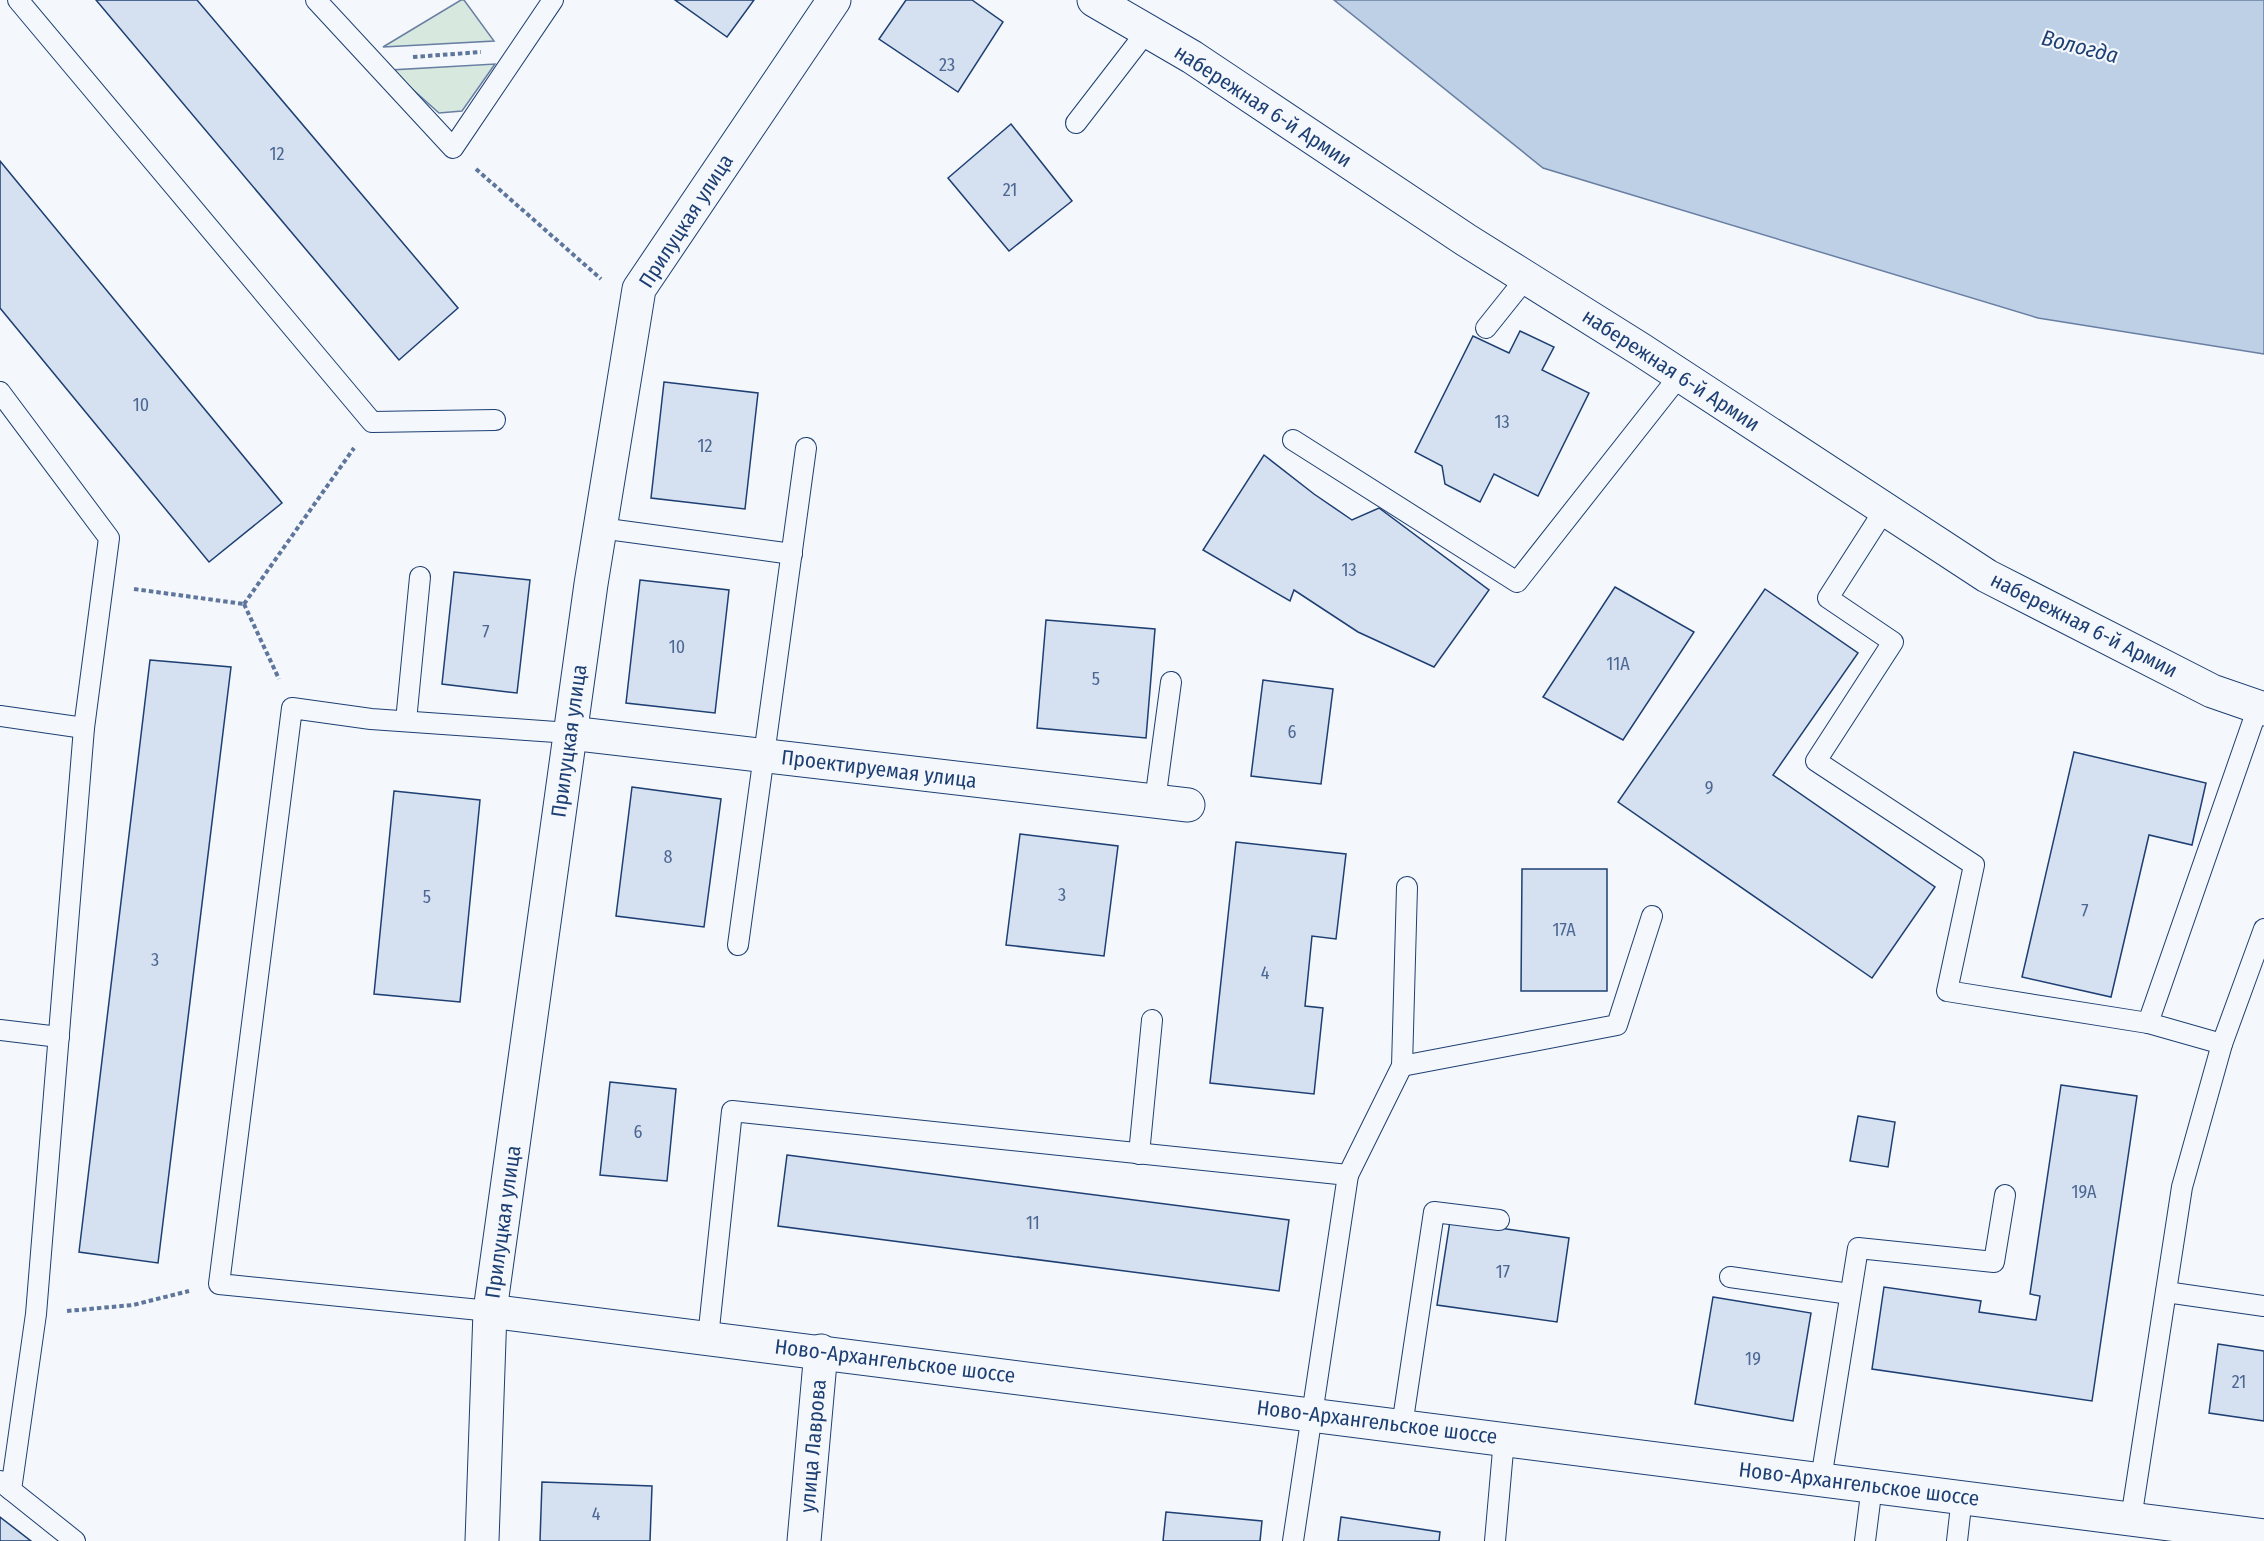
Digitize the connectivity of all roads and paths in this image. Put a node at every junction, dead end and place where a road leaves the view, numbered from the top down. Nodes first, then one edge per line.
1 (18, 0) edge
2 (316, 0) edge
3 (553, 0) edge
4 (834, 0) edge
5 (1094, 0) edge
6 (1147, 31) junction
7 (520, 49) junction
8 (372, 60) junction
9 (1076, 123) dead end
10 (453, 148) junction
11 (1526, 278) junction
12 (635, 310) junction
13 (1486, 328) dead end
14 (1680, 375) junction
15 (0, 392) edge
16 (495, 420) dead end
17 (372, 422) junction
18 (1293, 440) dead end
19 (806, 448) dead end
20 (1885, 509) junction
21 (600, 528) junction
22 (792, 554) junction
23 (420, 577) dead end
24 (102, 585) junction
25 (244, 604) junction
26 (1171, 682) dead end
27 (292, 708) junction
28 (2261, 708) edge
29 (0, 716) edge
30 (406, 721) junction
31 (84, 728) junction
32 (570, 733) junction
33 (764, 756) junction
34 (1155, 801) junction
35 (1188, 805) dead end
36 (1407, 887) dead end
37 (1652, 916) dead end
38 (2264, 929) edge
39 (738, 945) dead end
40 (1152, 1020) dead end
41 (2148, 1023) junction
42 (0, 1030) edge
43 (59, 1037) junction
44 (2222, 1044) junction
45 (1402, 1066) junction
46 (1139, 1154) junction
47 (1348, 1175) junction
48 (2005, 1195) dead end
49 (1499, 1220) dead end
50 (1730, 1277) dead end
51 (219, 1284) junction
52 (2166, 1292) junction
53 (1851, 1294) junction
54 (2264, 1306) edge
55 (490, 1311) junction
56 (36, 1314) junction
57 (708, 1338) junction
58 (821, 1351) junction
59 (1313, 1414) junction
60 (1402, 1426) junction
61 (1504, 1439) junction
62 (1821, 1479) junction
63 (6, 1486) edge
64 (1872, 1486) junction
65 (1962, 1497) junction
66 (2131, 1519) junction
67 (2264, 1536) edge
68 (75, 1541) edge
69 (482, 1541) edge
70 (804, 1541) edge
71 (1293, 1541) edge
72 (1495, 1541) edge
73 (1865, 1541) edge
74 (1957, 1541) edge

1 - 17 lane
2 - 8 lane
3 - 7 lane
4 - 12 street, Прилуцкая улица
5 - 6 street, набережная 6-й Армии
6 - 9 lane
6 - 11 street, набережная 6-й Армии
7 - 8 path
7 - 10 lane
8 - 10 lane
10 - 12 path
11 - 13 lane
11 - 14 street, набережная 6-й Армии
12 - 21 street, Прилуцкая улица
14 - 18 lane
14 - 20 street, набережная 6-й Армии
15 - 24 lane
16 - 17 lane
17 - 25 path
19 - 22 lane
20 - 28 street, набережная 6-й Армии
20 - 41 lane
21 - 22 lane
21 - 32 street, Прилуцкая улица
22 - 33 lane
23 - 30 lane
24 - 25 path
24 - 31 lane
25 - 27 path
26 - 34 lane
27 - 30 lane
27 - 51 lane
28 - 41 lane
29 - 31 lane
30 - 32 lane
31 - 43 lane
32 - 33 street, Проектируемая улица
32 - 55 street, Прилуцкая улица
33 - 34 street, Проектируемая улица
33 - 39 lane
34 - 35 street, Проектируемая улица
36 - 45 lane
37 - 45 lane
38 - 44 lane
40 - 46 lane
41 - 44 lane
42 - 43 lane
43 - 56 lane
44 - 52 lane
45 - 47 lane
46 - 47 lane
46 - 57 lane
47 - 59 lane
48 - 53 lane
49 - 60 lane
50 - 53 lane
51 - 55 lane
51 - 56 path
52 - 54 lane
52 - 66 lane
53 - 62 lane
55 - 57 street, Ново-Архангельское шоссе
55 - 69 street, Прилуцкая улица
56 - 63 lane
57 - 58 street, Ново-Архангельское шоссе
58 - 59 street, Ново-Архангельское шоссе
58 - 70 street, улица Лаврова
59 - 60 street, Ново-Архангельское шоссе
59 - 71 lane
60 - 61 street, Ново-Архангельское шоссе
61 - 62 street, Ново-Архангельское шоссе
61 - 72 lane
62 - 64 street, Ново-Архангельское шоссе
63 - 68 lane
64 - 65 street, Ново-Архангельское шоссе
64 - 73 lane
65 - 66 street, Ново-Архангельское шоссе
65 - 74 lane
66 - 67 street, Ново-Архангельское шоссе

